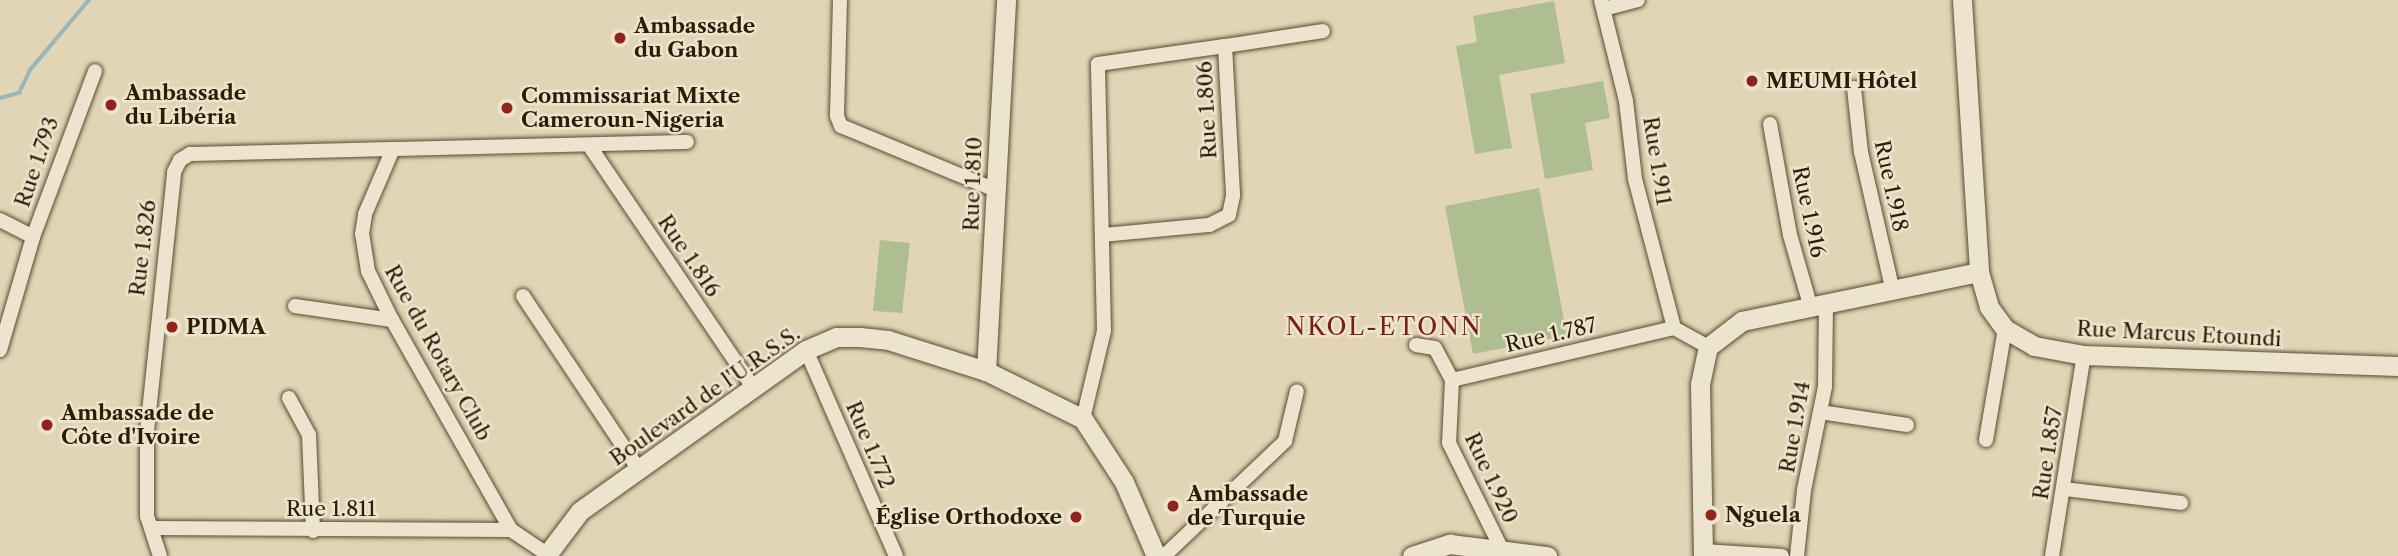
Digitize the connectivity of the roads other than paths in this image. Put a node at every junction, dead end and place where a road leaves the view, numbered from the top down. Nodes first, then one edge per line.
1 (840, 0) edge
2 (1006, 0) edge
3 (1638, 0) edge
4 (1962, 0) edge
5 (1602, 5) edge
6 (1322, 31) dead end
7 (1225, 46) junction
8 (95, 71) dead end
9 (1853, 88) dead end
10 (1770, 124) dead end
11 (687, 142) dead end
12 (591, 148) junction
13 (393, 149) junction
14 (993, 189) junction
15 (0, 220) edge
16 (1103, 235) junction
17 (33, 237) junction
18 (1979, 272) junction
19 (1894, 292) junction
20 (523, 296) dead end
21 (295, 306) dead end
22 (1819, 307) junction
23 (392, 320) junction
24 (1674, 328) junction
25 (2006, 329) junction
26 (1416, 345) dead end
27 (1708, 347) junction
28 (0, 350) edge
29 (806, 350) junction
30 (2084, 355) junction
31 (2398, 366) edge
32 (986, 371) junction
33 (1452, 380) junction
34 (753, 387) junction
35 (1297, 391) dead end
36 (289, 398) dead end
37 (1820, 412) junction
38 (1083, 419) junction
39 (1907, 425) dead end
40 (1986, 440) dead end
41 (639, 470) junction
42 (2064, 489) junction
43 (2181, 503) dead end
44 (151, 528) junction
45 (511, 530) junction
46 (313, 531) junction
47 (1502, 550) junction
48 (1703, 553) edge
49 (547, 555) edge
50 (160, 556) edge
51 (896, 556) edge
52 (1156, 556) edge
53 (1164, 556) edge
54 (1412, 556) edge
55 (1547, 556) edge
56 (1782, 556) edge
57 (1797, 556) edge
58 (2052, 556) edge

1 - 14 street
2 - 14 street, Rue 1.810
3 - 5 street
4 - 18 street, Rue Marcus Etoundi
5 - 24 street, Rue 1.911
6 - 7 street
7 - 16 street, Rue 1.806
7 - 16 street, Rue 1.806
8 - 17 street, Rue 1.793
9 - 19 street, Rue 1.918
10 - 22 street, Rue 1.916
11 - 12 street
12 - 13 street
12 - 34 street, Rue 1.816
13 - 23 street, Rue du Rotary Club
13 - 44 street, Rue 1.826
14 - 32 street, Rue 1.810
15 - 17 street
16 - 38 street, Rue 1.806
17 - 28 street, Rue 1.793
18 - 19 street
18 - 25 street, Rue Marcus Etoundi
19 - 22 street
20 - 41 street
21 - 23 street
22 - 27 street
22 - 37 street, Rue 1.914
23 - 45 street, Rue du Rotary Club
24 - 27 street
24 - 33 street, Rue 1.787
25 - 30 street, Rue Marcus Etoundi
25 - 40 street
26 - 33 street
27 - 48 street
29 - 32 street, Boulevard de l'U.R.S.S.
29 - 34 street, Boulevard de l'U.R.S.S.
29 - 51 street, Rue 1.772
30 - 31 street, Rue Marcus Etoundi
30 - 42 street, Rue 1.857
32 - 38 street, Boulevard de l'U.R.S.S.
33 - 47 street, Rue 1.920
34 - 41 street, Boulevard de l'U.R.S.S.
35 - 53 street
36 - 46 street
37 - 39 street
37 - 57 street, Rue 1.914
38 - 52 street
41 - 49 street, Boulevard de l'U.R.S.S.
42 - 43 street
42 - 58 street, Rue 1.857
44 - 46 street, Rue 1.811
44 - 50 street, Rue 1.826
45 - 46 street, Rue 1.811
45 - 49 street, Rue du Rotary Club
47 - 54 street
47 - 55 street
48 - 56 street

